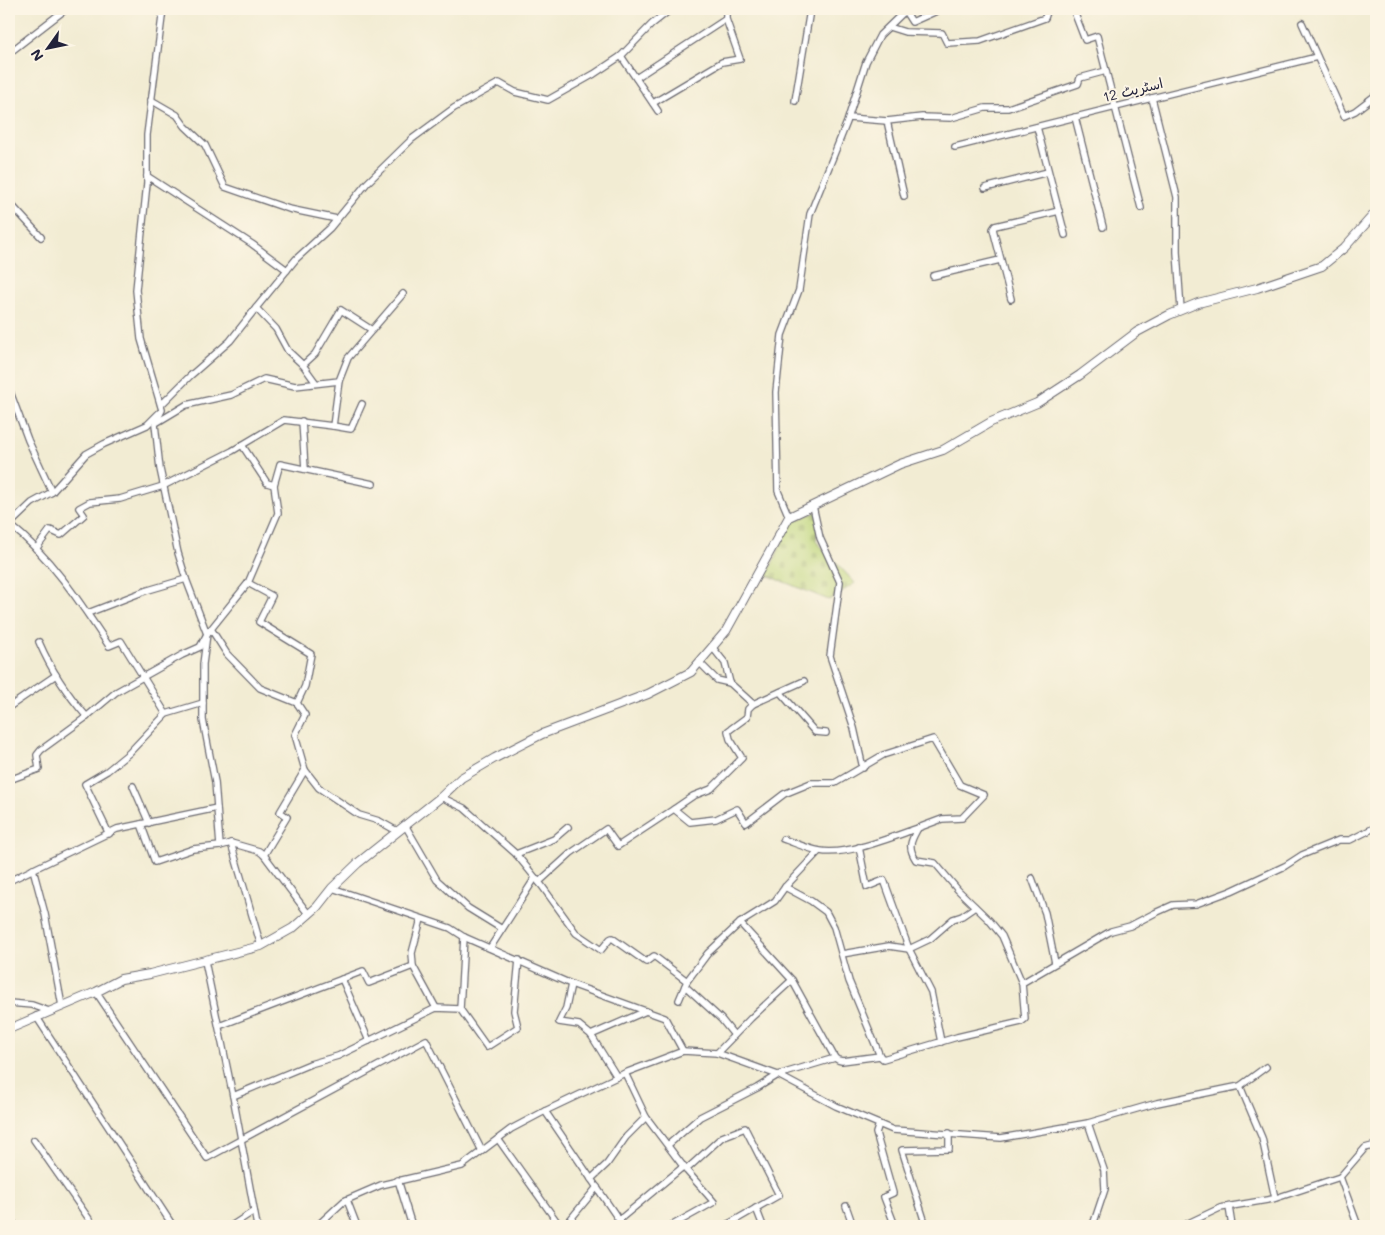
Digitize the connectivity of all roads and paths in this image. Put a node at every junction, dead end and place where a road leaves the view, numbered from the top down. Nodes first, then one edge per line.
1 (66, 9) edge
2 (163, 9) edge
3 (671, 9) edge
4 (726, 9) edge
5 (813, 9) edge
6 (941, 9) edge
7 (1048, 9) edge
8 (1073, 9) edge
9 (906, 10) edge
10 (726, 18) junction
11 (1302, 23) dead end
12 (889, 27) junction
13 (9, 53) edge
14 (621, 56) junction
15 (1317, 57) junction
16 (1106, 71) junction
17 (636, 78) junction
18 (1376, 95) edge
19 (1152, 98) junction
20 (151, 100) junction
21 (795, 101) dead end
22 (653, 103) junction
23 (1116, 107) junction
24 (658, 111) dead end
25 (1075, 117) junction
26 (849, 118) junction
27 (886, 121) junction
28 (1037, 127) junction
29 (956, 147) dead end
30 (1048, 172) junction
31 (147, 176) junction
32 (985, 188) dead end
33 (904, 196) dead end
34 (9, 202) edge
35 (1141, 208) dead end
36 (1059, 211) junction
37 (1376, 212) edge
38 (337, 219) junction
39 (1103, 226) dead end
40 (1065, 235) dead end
41 (41, 237) dead end
42 (1000, 260) junction
43 (287, 270) junction
44 (933, 276) dead end
45 (403, 294) dead end
46 (1011, 299) dead end
47 (256, 308) junction
48 (1181, 310) junction
49 (372, 330) junction
50 (303, 365) junction
51 (339, 381) junction
52 (316, 383) junction
53 (9, 389) edge
54 (362, 404) dead end
55 (162, 408) junction
56 (302, 421) junction
57 (155, 424) junction
58 (333, 426) junction
59 (242, 445) junction
60 (305, 469) junction
61 (274, 484) junction
62 (373, 484) dead end
63 (163, 486) junction
64 (52, 492) junction
65 (813, 506) junction
66 (789, 517) junction
67 (9, 525) edge
68 (36, 549) junction
69 (186, 579) junction
70 (248, 583) junction
71 (88, 613) junction
72 (211, 628) junction
73 (207, 634) junction
74 (39, 642) dead end
75 (713, 648) junction
76 (700, 663) junction
77 (56, 675) junction
78 (143, 676) junction
79 (804, 682) dead end
80 (730, 683) junction
81 (780, 692) junction
82 (203, 703) junction
83 (297, 703) junction
84 (753, 704) junction
85 (9, 706) edge
86 (166, 714) junction
87 (87, 717) junction
88 (826, 733) dead end
89 (863, 768) junction
90 (305, 770) junction
91 (9, 780) edge
92 (133, 786) dead end
93 (441, 797) junction
94 (217, 808) junction
95 (674, 808) junction
96 (149, 823) junction
97 (141, 824) junction
98 (405, 825) junction
99 (568, 827) dead end
100 (918, 828) junction
101 (1376, 828) edge
102 (397, 831) junction
103 (108, 834) junction
104 (783, 839) dead end
105 (231, 843) junction
106 (220, 846) junction
107 (859, 847) junction
108 (819, 851) junction
109 (516, 854) junction
110 (264, 855) junction
111 (33, 869) junction
112 (1032, 878) dead end
113 (9, 880) edge
114 (537, 880) junction
115 (785, 887) junction
116 (332, 888) junction
117 (975, 907) junction
118 (309, 915) junction
119 (421, 919) junction
120 (740, 923) junction
121 (502, 930) junction
122 (464, 937) junction
123 (262, 946) junction
124 (490, 948) junction
125 (909, 949) junction
126 (842, 954) junction
127 (519, 960) junction
128 (204, 961) junction
129 (1055, 964) junction
130 (413, 966) junction
131 (342, 979) junction
132 (792, 980) junction
133 (686, 983) junction
134 (1022, 983) junction
135 (571, 984) junction
136 (96, 992) junction
137 (679, 1000) dead end
138 (9, 1003) edge
139 (62, 1006) junction
140 (436, 1008) junction
141 (460, 1009) junction
142 (49, 1011) junction
143 (646, 1011) junction
144 (36, 1016) junction
145 (219, 1026) junction
146 (9, 1029) edge
147 (591, 1035) junction
148 (734, 1035) junction
149 (369, 1041) junction
150 (941, 1042) junction
151 (683, 1051) junction
152 (717, 1053) junction
153 (880, 1056) junction
154 (835, 1058) junction
155 (1266, 1066) dead end
156 (625, 1074) junction
157 (778, 1075) junction
158 (617, 1077) junction
159 (1240, 1086) junction
160 (233, 1096) junction
161 (545, 1111) junction
162 (646, 1117) junction
163 (1088, 1123) junction
164 (879, 1124) junction
165 (949, 1133) junction
166 (498, 1139) junction
167 (34, 1140) dead end
168 (241, 1141) junction
169 (668, 1144) junction
170 (1376, 1145) edge
171 (482, 1151) junction
172 (685, 1168) junction
173 (1340, 1177) junction
174 (591, 1179) junction
175 (398, 1180) junction
176 (597, 1187) junction
177 (1275, 1198) junction
178 (347, 1200) junction
179 (846, 1206) dead end
180 (1229, 1207) junction
181 (756, 1208) junction
182 (254, 1211) junction
183 (9, 1217) edge
184 (619, 1220) junction
185 (568, 1225) edge
186 (15, 1226) edge
187 (94, 1226) edge
188 (173, 1226) edge
189 (231, 1226) edge
190 (257, 1226) edge
191 (317, 1226) edge
192 (358, 1226) edge
193 (412, 1226) edge
194 (560, 1226) edge
195 (623, 1226) edge
196 (671, 1226) edge
197 (725, 1226) edge
198 (763, 1226) edge
199 (852, 1226) edge
200 (895, 1226) edge
201 (926, 1226) edge
202 (1090, 1226) edge
203 (1182, 1226) edge
204 (1232, 1226) edge
205 (1358, 1226) edge

1 - 13 street
2 - 20 street
3 - 14 street
4 - 10 street
5 - 21 street
6 - 9 street
7 - 12 street
8 - 16 street
9 - 12 street
10 - 17 street
10 - 22 street
11 - 15 street
12 - 26 street
14 - 17 street
14 - 38 street
15 - 18 street
15 - 19 street, اسٹریٹ 12
16 - 23 street
16 - 27 street
17 - 22 street
19 - 23 street, اسٹریٹ 12
19 - 48 street
20 - 31 street
20 - 38 street
22 - 24 street
23 - 25 street, اسٹریٹ 12
23 - 35 street
25 - 28 street, اسٹریٹ 12
25 - 39 street
26 - 27 street
26 - 66 street
27 - 33 street
28 - 29 street, اسٹریٹ 12
28 - 30 street
30 - 32 street
30 - 36 street
31 - 43 street
31 - 55 street
34 - 41 street
36 - 40 street
36 - 42 street
37 - 48 street
38 - 43 street
42 - 44 street
42 - 46 street
43 - 47 street
45 - 49 street
47 - 50 street
47 - 55 street
48 - 65 street
49 - 50 street
49 - 51 street
50 - 52 street
51 - 52 street
51 - 58 street
52 - 57 street
53 - 64 street
54 - 58 street
55 - 57 street
55 - 64 street
56 - 58 street
56 - 59 street
56 - 60 street
57 - 63 street
59 - 61 street
59 - 63 street
60 - 61 street
60 - 62 street
61 - 70 street
63 - 68 street
63 - 69 street
64 - 67 street
65 - 66 street
65 - 89 street
66 - 75 street
67 - 68 street
68 - 71 street
69 - 71 street
69 - 73 street
70 - 72 street
70 - 83 street
71 - 78 street
72 - 73 street
72 - 83 street
73 - 78 street
73 - 82 street
74 - 77 street
75 - 76 street
75 - 80 street
76 - 80 street
76 - 93 street
77 - 85 street
77 - 87 street
78 - 86 street
78 - 87 street
79 - 81 street
80 - 84 street
81 - 84 street
81 - 88 street
82 - 86 street
82 - 94 street
83 - 90 street
84 - 95 street
86 - 103 street
87 - 91 street
89 - 95 street
89 - 100 street
90 - 102 street
90 - 110 street
92 - 96 street
93 - 98 street
93 - 109 street
94 - 96 street
94 - 106 street
95 - 114 street
96 - 97 street
97 - 103 street
97 - 106 street
98 - 102 street
98 - 121 street
99 - 109 street
100 - 107 street
100 - 117 street
101 - 129 street
102 - 116 street
103 - 111 street
104 - 108 street
105 - 106 street
105 - 110 street
105 - 123 street
107 - 108 street
107 - 125 street
108 - 115 street
109 - 114 street
110 - 118 street
111 - 113 street
111 - 139 street
112 - 129 street
114 - 121 street
114 - 133 street
115 - 120 street
115 - 126 street
116 - 118 street
116 - 119 street
117 - 125 street
117 - 134 street
118 - 123 street
119 - 122 street
119 - 130 street
120 - 132 street
120 - 133 street
121 - 124 street
122 - 124 street
122 - 141 street
123 - 128 street
124 - 127 street
125 - 126 street
125 - 150 street
126 - 153 street
127 - 135 street
127 - 141 street
128 - 136 street
128 - 145 street
129 - 134 street
130 - 131 street
130 - 140 street
131 - 145 street
131 - 149 street
132 - 148 street
132 - 154 street
133 - 137 street
133 - 148 street
134 - 150 street
135 - 143 street
135 - 147 street
136 - 139 street
136 - 168 street
138 - 142 street
139 - 142 street
140 - 141 street
140 - 149 street
142 - 144 street
143 - 147 street
143 - 151 street
144 - 146 street
144 - 188 street
145 - 160 street
147 - 158 street
148 - 152 street
149 - 160 street
150 - 153 street
151 - 152 street
151 - 156 street
152 - 157 street
153 - 154 street
154 - 157 street
155 - 159 street
156 - 158 street
156 - 162 street
157 - 164 street
157 - 169 street
158 - 161 street
159 - 163 street
159 - 177 street
160 - 168 street
161 - 166 street
161 - 174 street
162 - 169 street
162 - 174 street
163 - 165 street
163 - 202 street
164 - 165 street
164 - 200 street
165 - 201 street
166 - 171 street
166 - 194 street
167 - 187 street
168 - 171 street
168 - 182 street
169 - 172 street
170 - 173 street
171 - 175 street
172 - 181 street
172 - 184 street
172 - 196 street
173 - 177 street
173 - 205 street
174 - 176 street
175 - 178 street
175 - 193 street
176 - 184 street
176 - 185 street
177 - 180 street
178 - 191 street
178 - 192 street
179 - 199 street
180 - 203 street
180 - 204 street
181 - 197 street
181 - 198 street
182 - 189 street
182 - 190 street
183 - 186 street
184 - 195 street

